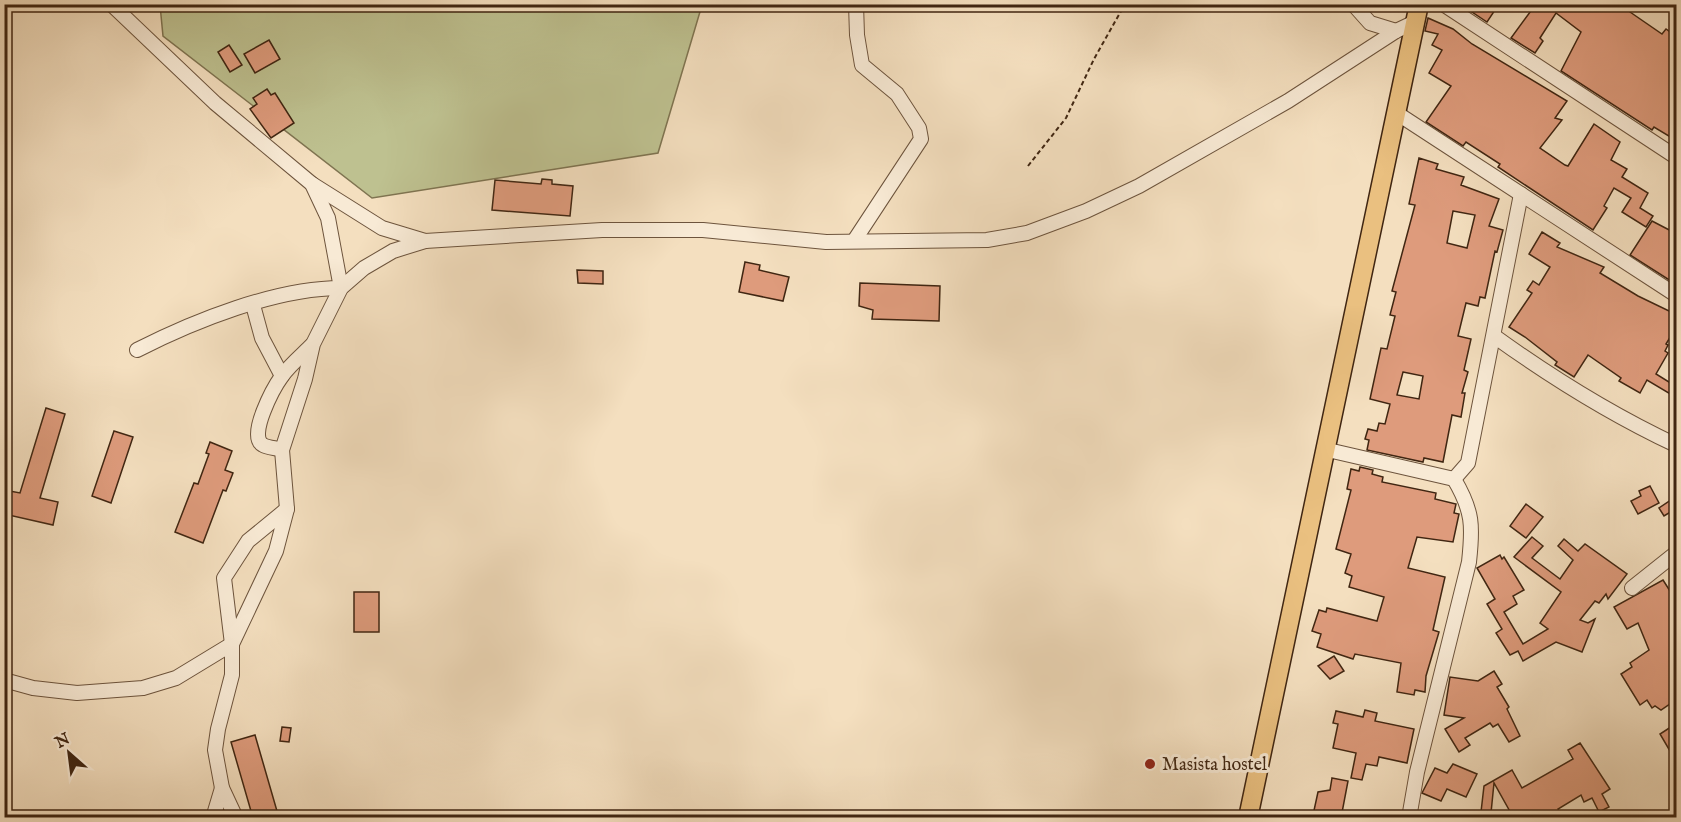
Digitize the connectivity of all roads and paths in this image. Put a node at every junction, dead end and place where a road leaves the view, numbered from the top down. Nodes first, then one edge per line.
1 (111, 4) edge
2 (856, 4) edge
3 (1125, 4) edge
4 (1353, 4) edge
5 (1443, 4) edge
6 (1417, 13) edge
7 (1396, 32) junction
8 (1398, 114) junction
9 (1677, 157) edge
10 (1028, 166) dead end
11 (312, 184) junction
12 (1521, 194) junction
13 (426, 241) junction
14 (854, 241) junction
15 (340, 288) junction
16 (1677, 295) edge
17 (253, 305) junction
18 (1494, 336) junction
19 (313, 344) junction
20 (136, 350) dead end
21 (282, 376) junction
22 (1677, 446) edge
23 (282, 450) junction
24 (1328, 450) junction
25 (1454, 479) junction
26 (287, 509) junction
27 (1676, 556) edge
28 (1632, 588) dead end
29 (232, 644) junction
30 (4, 680) edge
31 (222, 788) junction
32 (213, 818) edge
33 (236, 818) edge
34 (1248, 818) edge
35 (1409, 818) edge

1 - 11 street
2 - 14 street
3 - 10 path
4 - 7 street
5 - 9 street
6 - 7 street
6 - 8 main road
7 - 14 street
8 - 12 street
8 - 24 main road
11 - 13 street
11 - 15 street
12 - 16 street
12 - 18 street
13 - 14 street
13 - 15 street
15 - 17 street
15 - 19 street
17 - 20 street
17 - 21 street
18 - 22 street
18 - 25 street
19 - 21 street
19 - 23 street
21 - 23 street
23 - 26 street
24 - 25 street
24 - 34 main road
25 - 35 street
26 - 29 street
26 - 29 street
27 - 28 street
29 - 30 street
29 - 31 street
31 - 32 street
31 - 33 street

